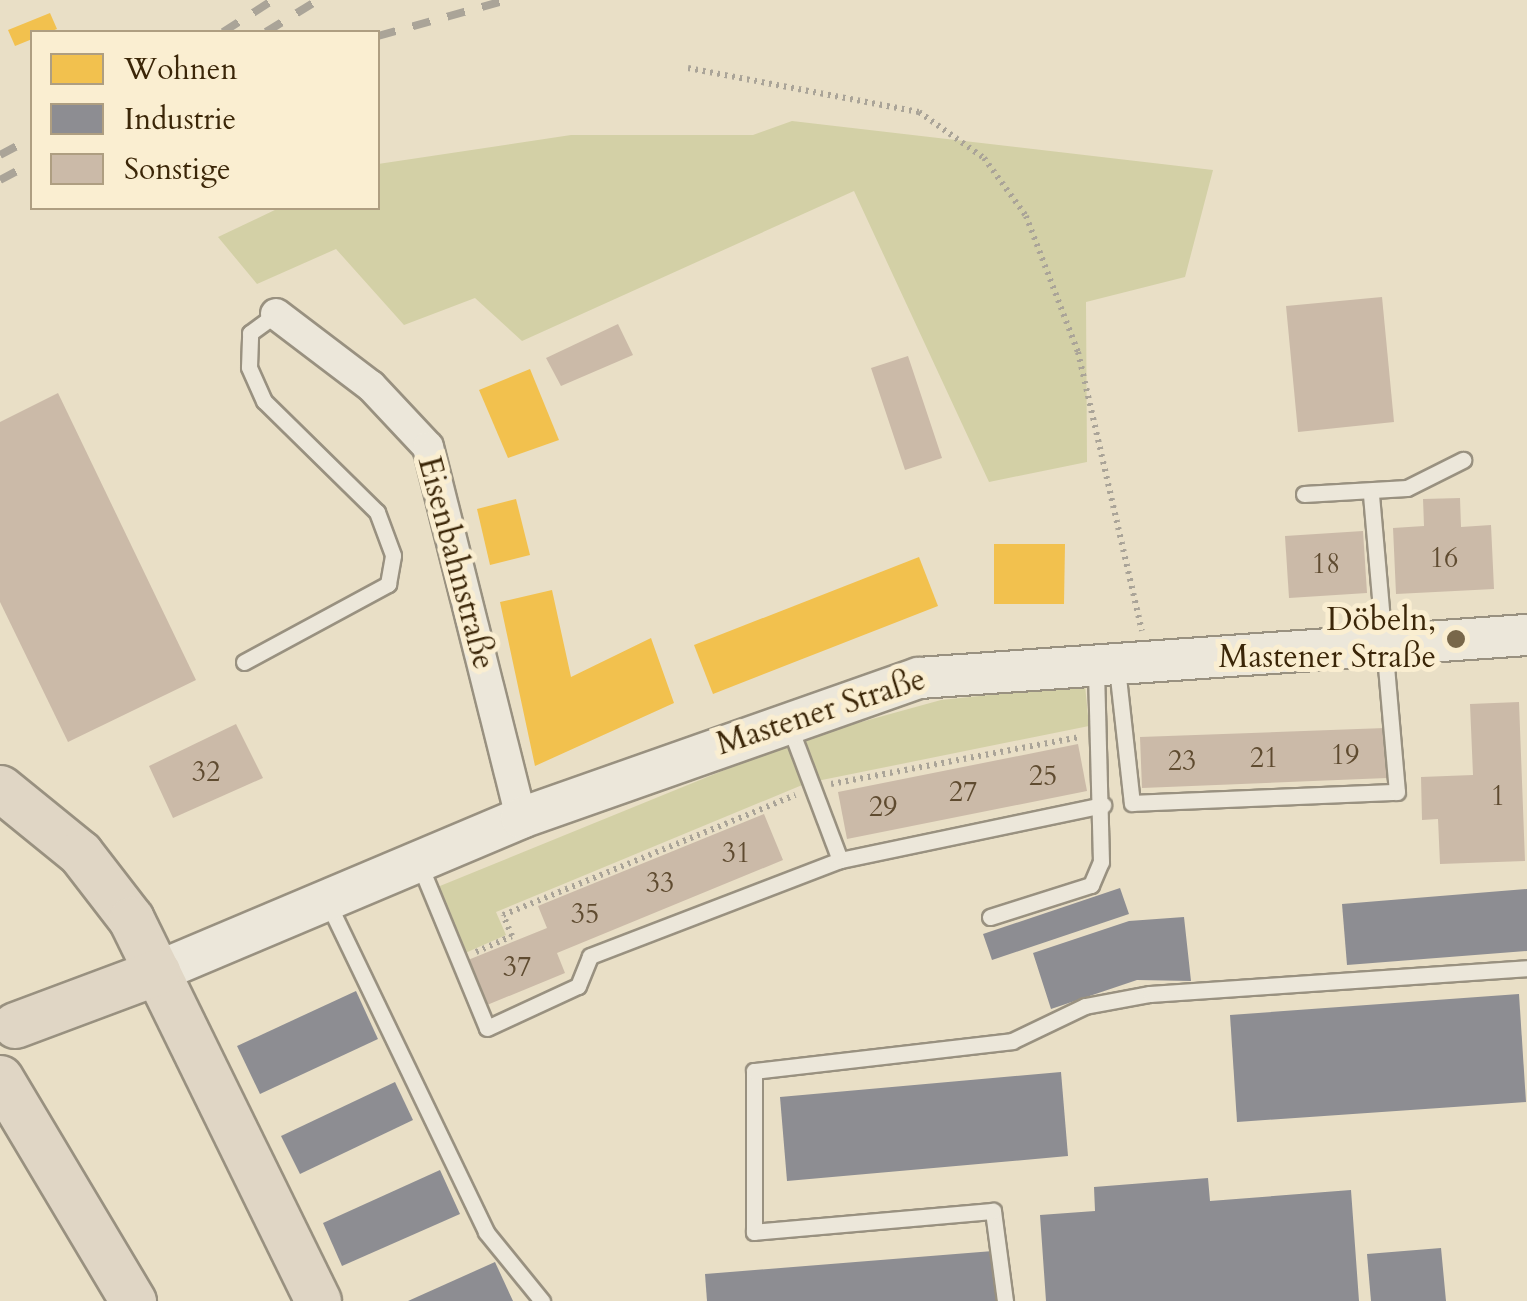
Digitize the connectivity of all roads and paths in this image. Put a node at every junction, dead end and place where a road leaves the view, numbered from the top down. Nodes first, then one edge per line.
1 (688, 68) dead end
2 (276, 314) joint
3 (1463, 460) dead end
4 (1371, 492) junction
5 (1304, 494) dead end
6 (1527, 635) edge
7 (1382, 644) junction
8 (1119, 659) junction
9 (244, 662) dead end
10 (786, 718) junction
11 (1099, 733) junction
12 (813, 787) junction
13 (0, 788) edge
14 (1103, 806) junction
15 (520, 818) junction
16 (418, 860) junction
17 (840, 860) junction
18 (325, 898) junction
19 (990, 918) dead end
20 (456, 961) junction
21 (1527, 968) edge
22 (157, 972) junction
23 (15, 1025) dead end
24 (0, 1078) edge
25 (133, 1301) edge
26 (318, 1301) edge
27 (542, 1301) edge
28 (1005, 1301) edge

1 - 8 path
2 - 9 lane
2 - 15 street, Eisenbahnstraße
3 - 4 lane
4 - 5 lane
4 - 7 lane
6 - 7 main road, Mastener Straße
7 - 8 main road, Mastener Straße
7 - 8 lane
8 - 10 main road, Mastener Straße
8 - 11 lane
10 - 12 lane
10 - 15 main road, Mastener Straße
11 - 12 path
11 - 14 lane
12 - 17 lane
12 - 20 path
13 - 22 main road
14 - 17 lane
14 - 19 lane
15 - 16 main road, Mastener Straße
16 - 18 main road, Mastener Straße
16 - 20 lane
17 - 20 lane
18 - 22 main road, Mastener Straße
18 - 27 lane
21 - 28 lane
22 - 23 main road
22 - 26 main road
24 - 25 main road

